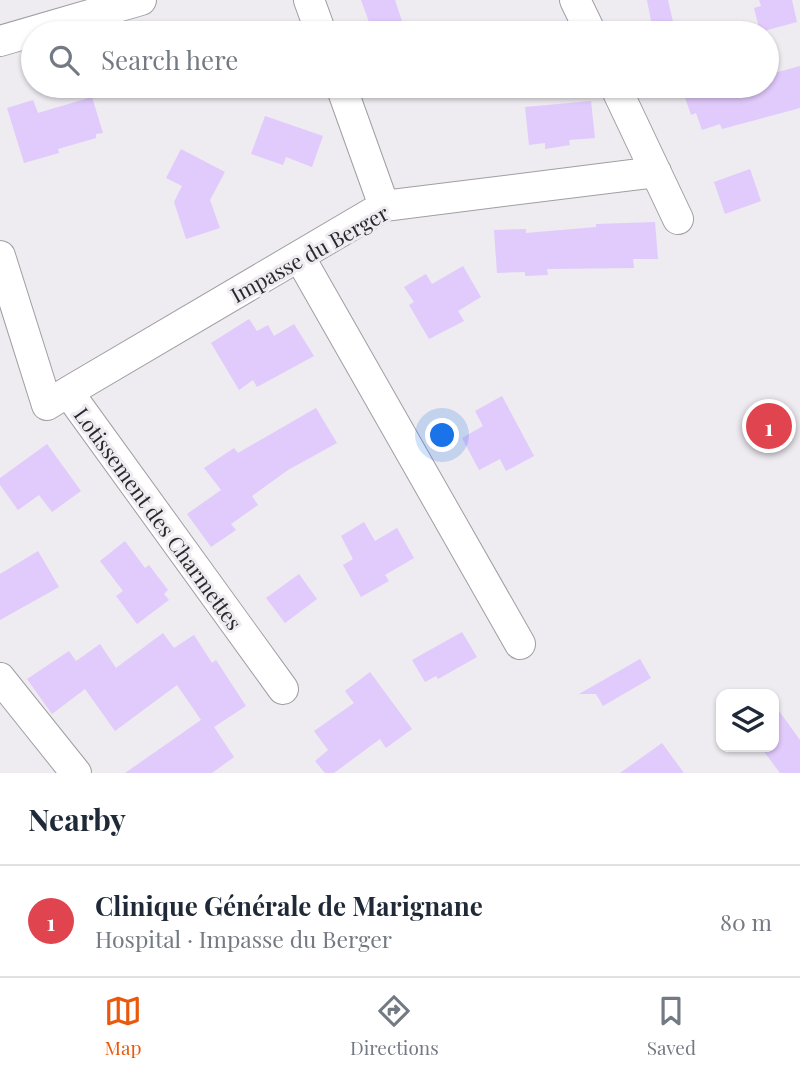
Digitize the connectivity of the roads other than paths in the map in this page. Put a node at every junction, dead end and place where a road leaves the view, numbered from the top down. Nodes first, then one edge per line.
1 (140, 0) edge
2 (309, 0) edge
3 (575, 0) edge
4 (68, 21) edge
5 (317, 21) edge
6 (585, 21) edge
7 (21, 35) edge
8 (0, 41) edge
9 (345, 98) edge
10 (621, 98) edge
11 (656, 172) junction
12 (384, 206) junction
13 (678, 219) dead end
14 (0, 256) edge
15 (299, 256) junction
16 (68, 392) junction
17 (520, 644) dead end
18 (0, 678) edge
19 (282, 689) dead end
20 (76, 773) edge

1 - 4 street
2 - 5 street
3 - 6 street
7 - 8 street
9 - 12 street
10 - 11 street
11 - 12 street, Impasse du Berger
11 - 13 street
12 - 15 street, Impasse du Berger
14 - 16 street, Lotissement des Charmettes
15 - 16 street, Impasse du Berger
15 - 17 street
16 - 19 street, Lotissement des Charmettes
18 - 20 street

